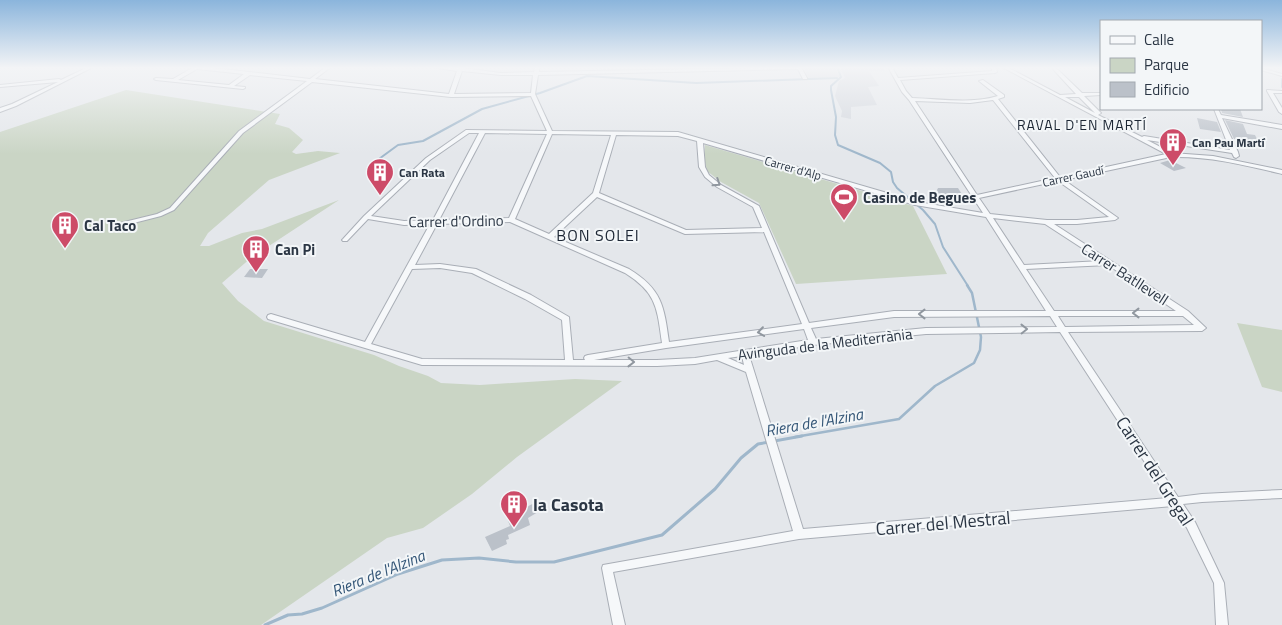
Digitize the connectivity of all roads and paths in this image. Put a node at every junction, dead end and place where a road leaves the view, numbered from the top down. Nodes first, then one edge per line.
1 (29, 96) edge
2 (290, 96) edge
3 (535, 96) edge
4 (908, 96) edge
5 (1002, 96) edge
6 (1060, 96) edge
7 (1081, 96) edge
8 (1272, 96) edge
9 (911, 99) junction
10 (995, 99) junction
11 (0, 109) edge
12 (1217, 110) edge
13 (1282, 112) edge
14 (1220, 116) junction
15 (1102, 118) junction
16 (1282, 127) edge
17 (482, 131) junction
18 (550, 132) junction
19 (614, 133) junction
20 (1137, 137) junction
21 (700, 141) junction
22 (1235, 152) junction
23 (1171, 155) junction
24 (1239, 162) junction
25 (1282, 172) edge
26 (1059, 180) junction
27 (596, 194) junction
28 (975, 197) junction
29 (988, 216) junction
30 (366, 217) junction
31 (436, 220) junction
32 (510, 220) junction
33 (1047, 222) junction
34 (118, 225) dead end
35 (766, 230) junction
36 (550, 237) junction
37 (345, 240) dead end
38 (1109, 262) junction
39 (409, 267) junction
40 (1022, 267) junction
41 (1052, 313) junction
42 (1185, 313) junction
43 (271, 317) dead end
44 (805, 326) junction
45 (1062, 328) junction
46 (1202, 328) joint
47 (813, 342) junction
48 (367, 345) junction
49 (666, 345) junction
50 (745, 354) junction
51 (719, 358) junction
52 (569, 361) junction
53 (750, 370) junction
54 (1282, 494) edge
55 (1176, 502) junction
56 (799, 534) junction
57 (619, 625) edge
58 (1222, 625) edge

1 - 11 street
2 - 34 street
3 - 18 street
4 - 9 street, Carrer del Gregal
5 - 10 street
6 - 15 street
7 - 15 street
8 - 13 street
9 - 10 street
9 - 28 street, Carrer del Gregal
10 - 26 street
12 - 14 street
14 - 16 street
14 - 22 street
15 - 20 street
17 - 18 street, Carrer d'Alp
17 - 30 street, Carrer d'Alp
17 - 31 street
18 - 19 street, Carrer d'Alp
18 - 32 street
19 - 21 street, Carrer d'Alp
19 - 27 street
20 - 22 street
20 - 23 street
21 - 29 street, Carrer d'Alp
21 -> 35 street
22 - 24 street
23 - 24 street
23 - 26 street, Carrer Gaudí
24 - 25 street
26 - 28 street, Carrer Gaudí
26 - 33 street, Carrer d'Alp
27 - 35 street
27 - 36 street
28 - 29 street, Carrer del Gregal
29 - 33 street, Carrer d'Alp
29 - 40 street, Carrer del Gregal
30 - 31 street, Carrer d'Ordino
30 - 37 street
31 - 32 street, Carrer d'Ordino
31 - 39 street
32 - 36 street, Carrer d'Ordino
33 - 38 street, Carrer Batllevell
35 - 44 street
36 - 49 street, Carrer d'Ordino
38 - 40 street
38 - 42 street, Carrer Batllevell
39 - 48 street
39 - 52 street
40 - 41 street, Carrer del Gregal
42 -> 41 street, Avinguda de la Mediterrània
41 -> 44 street, Avinguda de la Mediterrània
41 - 45 street, Carrer del Gregal
42 - 46 street, Carrer Batllevell
43 - 48 street, Avinguda de la Mediterrània
44 - 47 street
44 -> 49 street, Avinguda de la Mediterrània
45 - 46 street, Avinguda de la Mediterrània
47 -> 45 street, Avinguda de la Mediterrània
45 - 55 street, Carrer del Gregal
47 - 50 street, Avinguda de la Mediterrània
48 - 52 street, Avinguda de la Mediterrània
49 - 52 street, Avinguda de la Mediterrània
50 - 51 street, Avinguda de la Mediterrània
50 - 53 street
52 -> 51 street, Avinguda de la Mediterrània
51 - 53 street
53 - 56 street
54 - 55 street, Carrer del Mestral
55 - 56 street, Carrer del Mestral
55 - 58 street, Carrer del Gregal
56 - 57 street, Carrer del Mestral

